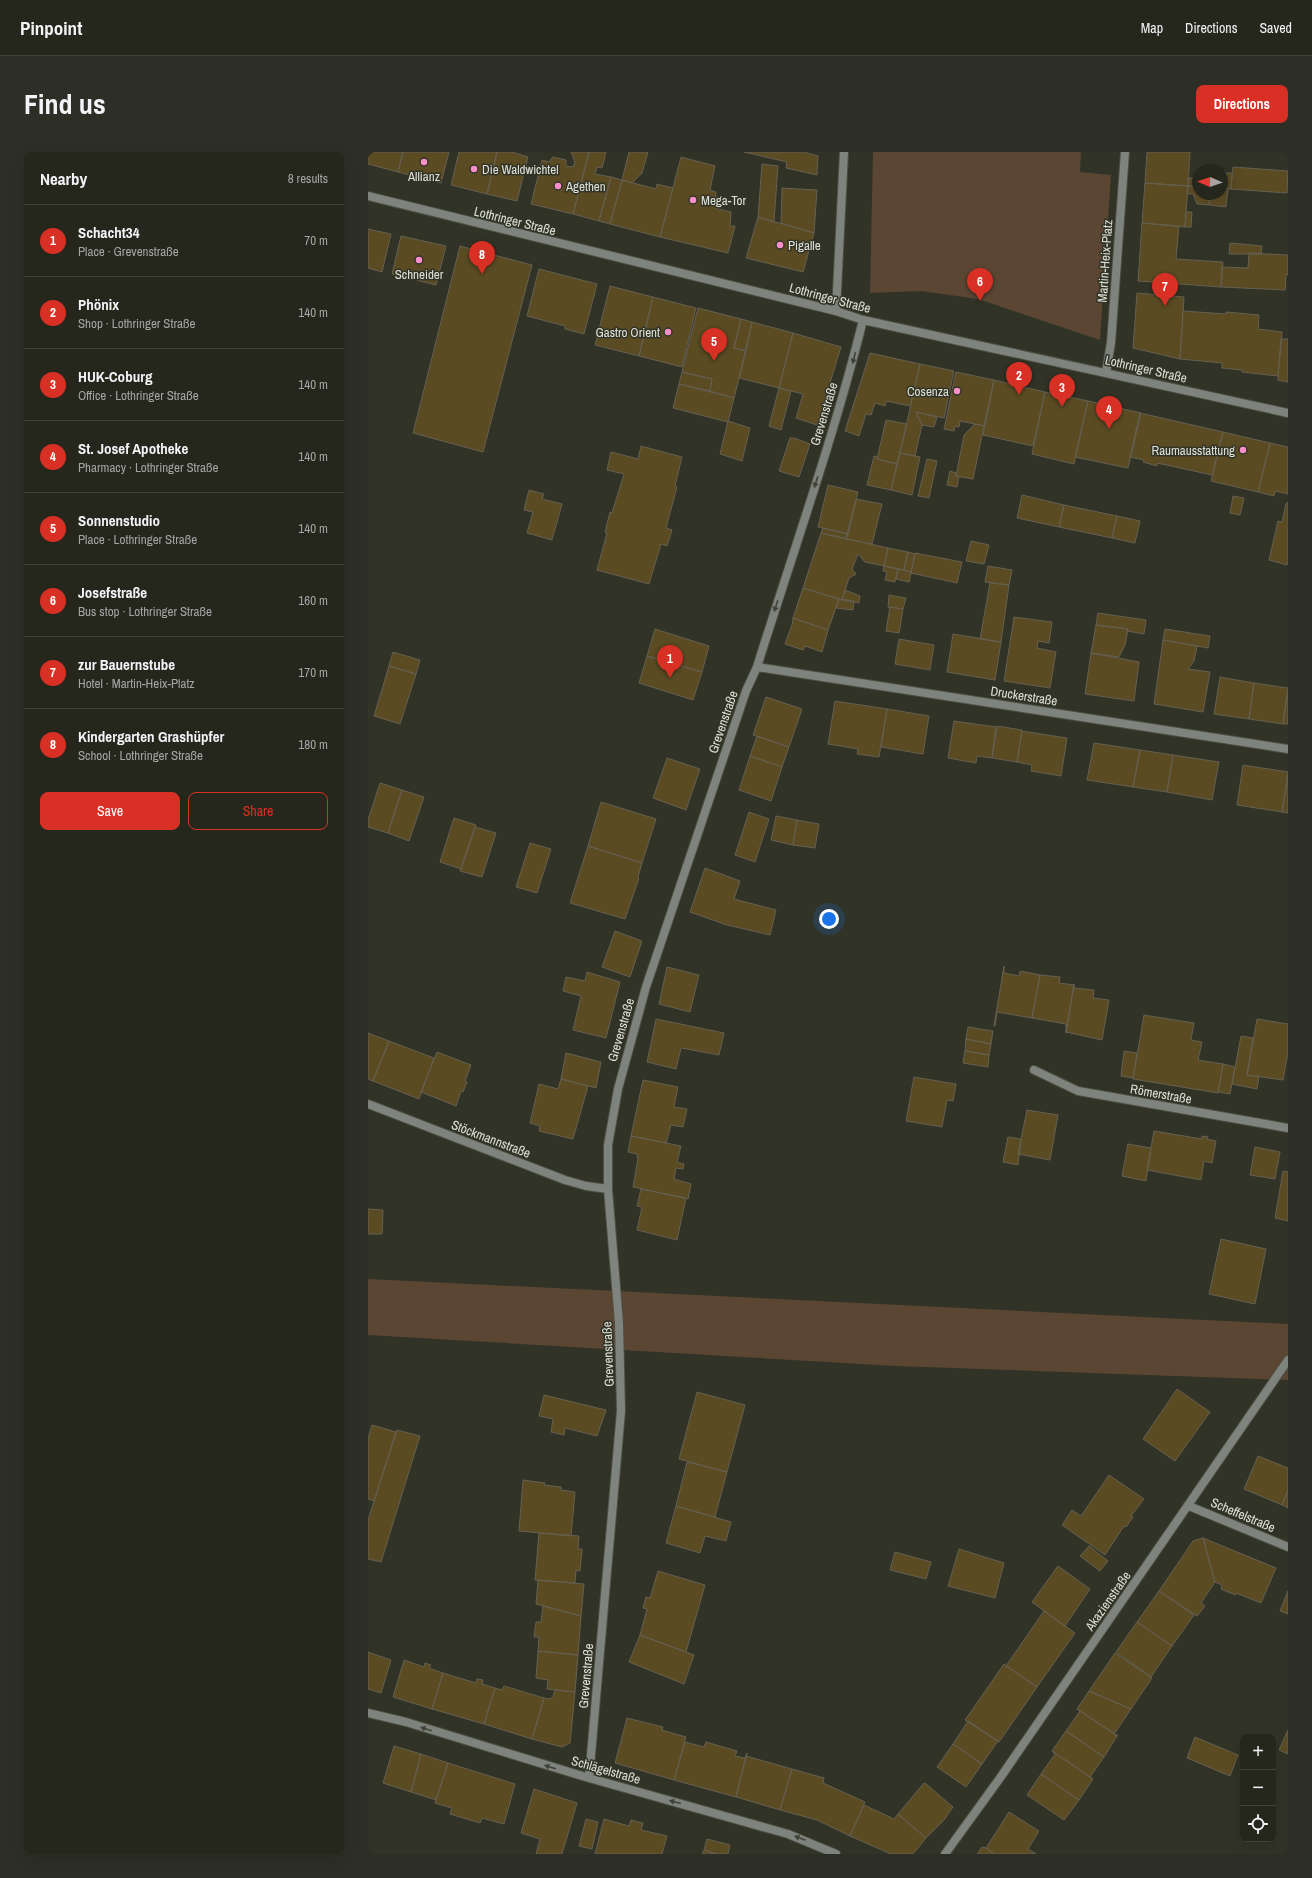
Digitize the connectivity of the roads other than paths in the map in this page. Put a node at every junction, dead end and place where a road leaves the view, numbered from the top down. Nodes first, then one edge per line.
1 (844, 152) edge
2 (1125, 152) edge
3 (368, 196) edge
4 (836, 312) junction
5 (863, 320) junction
6 (1106, 372) junction
7 (1288, 413) edge
8 (757, 667) junction
9 (1288, 749) edge
10 (1034, 1070) dead end
11 (368, 1104) edge
12 (1288, 1128) edge
13 (608, 1189) junction
14 (1288, 1360) edge
15 (1189, 1506) junction
16 (1288, 1547) edge
17 (368, 1713) edge
18 (589, 1778) junction
19 (836, 1854) edge
20 (945, 1854) edge

1 - 4 street
2 - 6 street, Martin-Heix-Platz
3 - 4 street, Lothringer Straße
4 - 5 street, Lothringer Straße
5 - 6 street, Lothringer Straße
5 -> 8 street, Grevenstraße
6 - 7 street, Lothringer Straße
8 - 9 street, Druckerstraße
8 - 13 street, Grevenstraße
10 - 12 street, Römerstraße
11 - 13 street, Stöckmannstraße
13 - 18 street, Grevenstraße
14 - 15 street, Akazienstraße
15 - 16 street, Scheffelstraße
15 - 20 street, Akazienstraße
18 -> 17 street, Schlägelstraße
19 -> 18 street, Schlägelstraße

